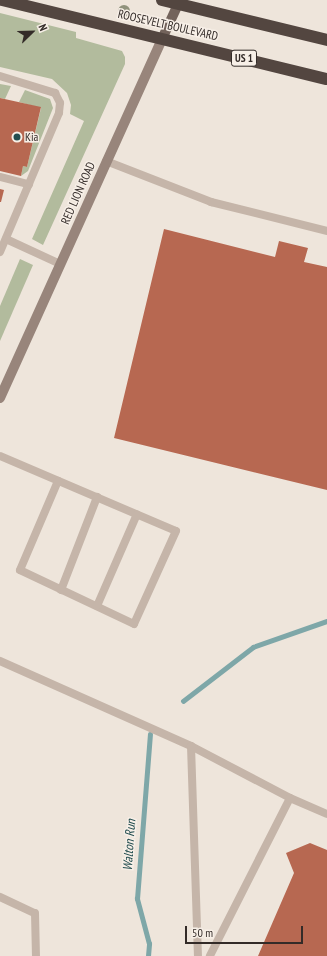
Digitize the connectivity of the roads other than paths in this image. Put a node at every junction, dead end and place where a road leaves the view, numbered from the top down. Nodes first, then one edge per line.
1 (2, 0) edge
2 (162, 0) edge
3 (179, 2) edge
4 (162, 38) junction
5 (327, 40) edge
6 (0, 76) edge
7 (327, 79) edge
8 (106, 161) junction
9 (0, 177) edge
10 (29, 184) junction
11 (327, 231) edge
12 (6, 239) junction
13 (0, 252) edge
14 (60, 264) junction
15 (0, 398) edge
16 (0, 456) edge
17 (58, 481) junction
18 (97, 497) junction
19 (137, 514) junction
20 (61, 590) junction
21 (97, 606) junction
22 (0, 661) edge
23 (191, 746) junction
24 (290, 798) junction
25 (327, 814) edge
26 (0, 897) edge
27 (36, 956) edge
28 (198, 956) edge
29 (210, 956) edge

1 - 4 highway, ROOSEVELT BOULEVARD / US 1
2 - 3 highway, ROOSEVELT BOULEVARD
3 - 4 main road, RED LION ROAD
3 - 5 highway, ROOSEVELT BOULEVARD
4 - 7 highway, ROOSEVELT BOULEVARD / US 1
4 - 8 street, RED LION ROAD
6 - 10 lane
8 - 11 lane
8 - 14 street, RED LION ROAD
9 - 10 lane
10 - 12 lane
12 - 13 lane
12 - 14 lane
14 - 15 street, RED LION ROAD
16 - 17 lane
17 - 18 lane
17 - 20 lane
18 - 19 lane
18 - 20 lane
19 - 21 lane
19 - 21 lane
20 - 21 lane
22 - 23 lane
23 - 24 lane
23 - 28 lane
24 - 25 lane
24 - 29 lane
26 - 27 lane

